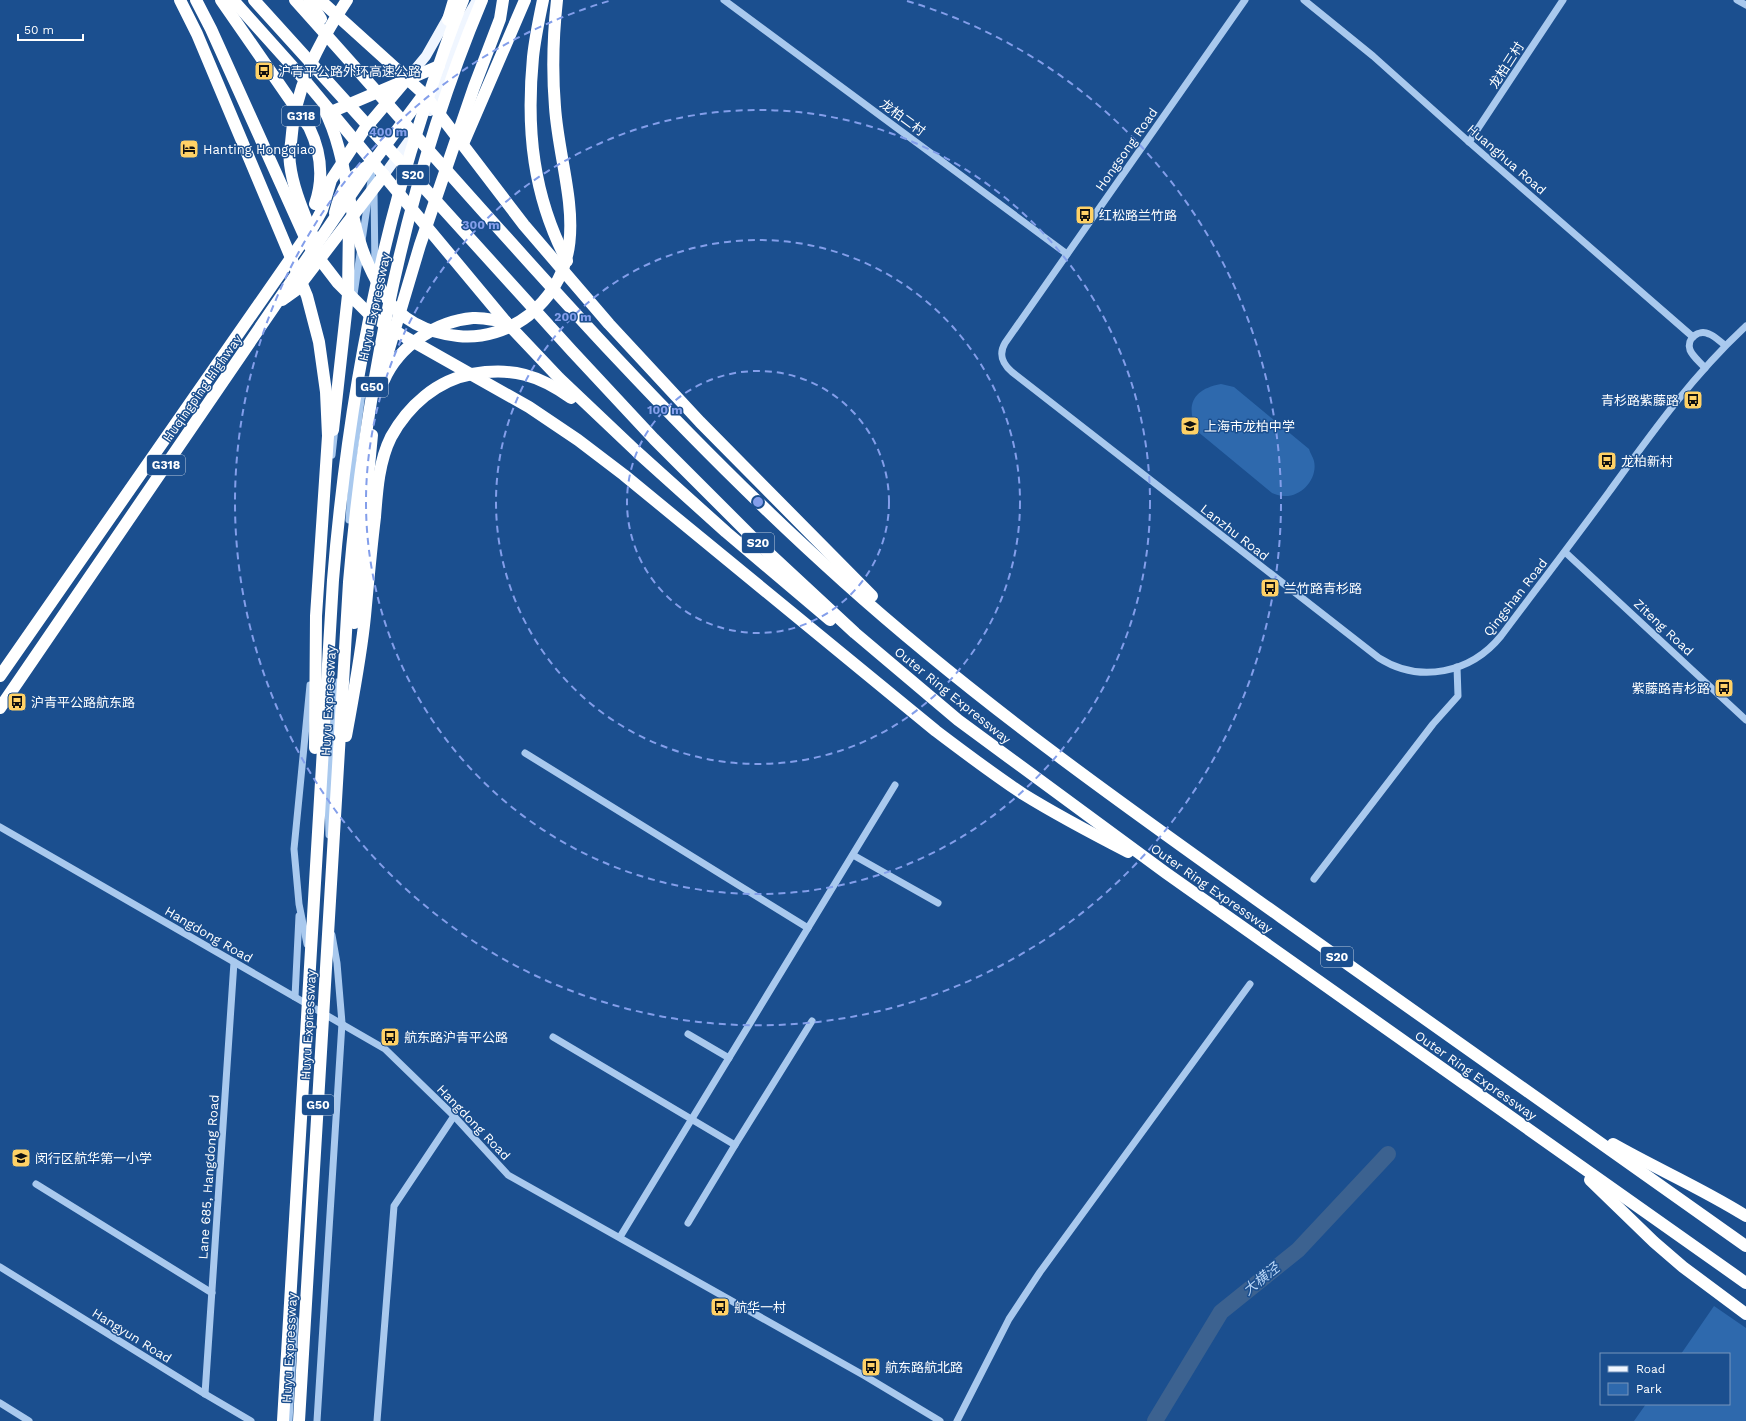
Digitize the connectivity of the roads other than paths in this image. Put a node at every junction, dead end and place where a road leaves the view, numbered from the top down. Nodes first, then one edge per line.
1 (180, 0) edge
2 (196, 0) edge
3 (221, 0) edge
4 (233, 0) edge
5 (245, 0) edge
6 (254, 0) edge
7 (294, 0) edge
8 (309, 0) edge
9 (320, 0) edge
10 (347, 0) edge
11 (454, 0) edge
12 (458, 0) edge
13 (463, 0) edge
14 (477, 0) edge
15 (482, 0) edge
16 (503, 0) edge
17 (524, 0) edge
18 (543, 0) edge
19 (557, 0) edge
20 (724, 0) edge
21 (1245, 0) edge
22 (1304, 0) edge
23 (1563, 0) edge
24 (1737, 0) edge
25 (1746, 5) edge
26 (466, 19) junction
27 (439, 66) junction
28 (407, 79) junction
29 (377, 91) junction
30 (424, 94) junction
31 (433, 106) junction
32 (331, 112) junction
33 (356, 142) junction
34 (1469, 142) junction
35 (407, 161) junction
36 (373, 162) junction
37 (384, 175) junction
38 (348, 188) junction
39 (372, 191) junction
40 (420, 245) junction
41 (298, 249) junction
42 (1067, 254) junction
43 (338, 283) junction
44 (276, 304) junction
45 (506, 322) junction
46 (608, 324) junction
47 (1746, 326) edge
48 (1693, 337) junction
49 (1725, 345) junction
50 (1705, 368) junction
51 (1012, 372) joint
52 (365, 430) junction
53 (636, 451) junction
54 (326, 477) junction
55 (1565, 552) junction
56 (339, 655) junction
57 (935, 660) junction
58 (1458, 667) junction
59 (0, 676) edge
60 (0, 708) edge
61 (958, 720) junction
62 (1746, 720) edge
63 (525, 753) dead end
64 (895, 786) dead end
65 (336, 788) junction
66 (0, 827) edge
67 (317, 836) junction
68 (853, 855) junction
69 (1166, 873) junction
70 (1314, 879) dead end
71 (938, 903) dead end
72 (299, 904) junction
73 (808, 928) junction
74 (234, 962) junction
75 (1250, 984) dead end
76 (295, 997) junction
77 (311, 1006) junction
78 (812, 1020) dead end
79 (342, 1023) junction
80 (688, 1034) dead end
81 (553, 1037) dead end
82 (1450, 1037) junction
83 (729, 1058) junction
84 (1433, 1061) junction
85 (454, 1116) junction
86 (692, 1120) junction
87 (735, 1144) junction
88 (36, 1184) dead end
89 (1746, 1216) edge
90 (688, 1223) dead end
91 (620, 1237) junction
92 (1746, 1246) edge
93 (0, 1267) edge
94 (1746, 1283) edge
95 (212, 1292) junction
96 (1746, 1314) edge
97 (205, 1394) junction
98 (0, 1403) edge
99 (29, 1421) edge
100 (252, 1421) edge
101 (282, 1421) edge
102 (289, 1421) edge
103 (299, 1421) edge
104 (317, 1421) edge
105 (377, 1421) edge
106 (940, 1421) edge
107 (958, 1421) edge

1 - 54 highway
2 - 43 highway
3 - 41 highway, Huqingping Highway / G318
4 - 32 highway
5 - 38 highway
6 - 61 highway, Outer Ring Expressway / S20
7 - 29 highway, Outer Ring Expressway / S20
8 - 29 highway
9 - 28 highway
10 - 43 highway
11 - 35 highway
12 - 28 main road
13 - 35 highway, Huyu Expressway / G50
14 - 26 main road
15 - 52 highway, Huyu Expressway / G50
16 - 40 highway
17 - 40 highway
18 - 46 highway
19 - 38 highway
20 - 42 street, 龙柏二村
21 - 42 street, Hongsong Road
22 - 34 street, Huanghua Road
23 - 34 street, 龙柏三村
24 - 25 street
26 - 27 main road
26 - 31 main road
27 - 28 highway
27 - 30 main road
28 - 30 highway
28 - 32 highway
28 - 33 highway, Huqingping Highway / G318
29 - 57 highway, Outer Ring Expressway / S20
30 - 31 highway
30 - 36 highway, Huqingping Highway / G318
31 - 37 main road
31 - 46 highway
32 - 33 highway
33 - 36 highway
33 - 41 highway, Huqingping Highway / G318
34 - 48 street, Huanghua Road
35 - 67 highway, Huyu Expressway / G50
36 - 37 highway
36 - 39 street
36 - 44 highway, Huqingping Highway / G318
37 - 39 highway
37 - 45 highway
38 - 54 highway
39 - 44 highway
39 - 56 street
39 - 72 street
40 - 52 highway
41 - 59 highway, Huqingping Highway / G318
42 - 51 street, Hongsong Road
43 - 69 highway
44 - 60 highway, Huqingping Highway / G318
45 - 53 highway
45 - 56 highway
46 - 57 highway
47 - 49 street, Qingshan Road
48 - 49 street
48 - 50 street
49 - 50 street, Qingshan Road
50 - 55 street, Qingshan Road
51 - 58 street, Lanzhu Road
52 - 65 highway, Huyu Expressway / G50
53 - 61 highway
53 - 65 highway
54 - 67 highway
55 - 58 street, Qingshan Road
55 - 62 street, Ziteng Road
56 - 79 street
57 - 82 highway, Outer Ring Expressway / S20
58 - 70 street
61 - 69 highway, Outer Ring Expressway / S20
63 - 73 street
64 - 68 street
65 - 103 highway, Huyu Expressway / G50
66 - 74 street, Hangdong Road
67 - 101 highway, Huyu Expressway / G50
68 - 71 street
68 - 73 street
69 - 84 highway, Outer Ring Expressway / S20
72 - 76 street
72 - 77 street
73 - 83 street
74 - 76 street, Hangdong Road
74 - 95 street, Lane 685, Hangdong Road
75 - 107 street
76 - 77 street, Hangdong Road
77 - 79 street, Hangdong Road
77 - 102 street
78 - 87 street
79 - 85 street, Hangdong Road
79 - 104 street
80 - 83 street
81 - 86 street
82 - 89 highway
82 - 92 highway, Outer Ring Expressway / S20
83 - 86 street
84 - 94 highway, Outer Ring Expressway / S20
84 - 96 highway
85 - 91 street, Hangdong Road
85 - 105 street
86 - 87 street
86 - 91 street
87 - 90 street
88 - 95 street
91 - 106 street, Hangdong Road
93 - 97 street, Hangyun Road
95 - 97 street, Lane 685, Hangdong Road
97 - 100 street, Hangyun Road
98 - 99 street

